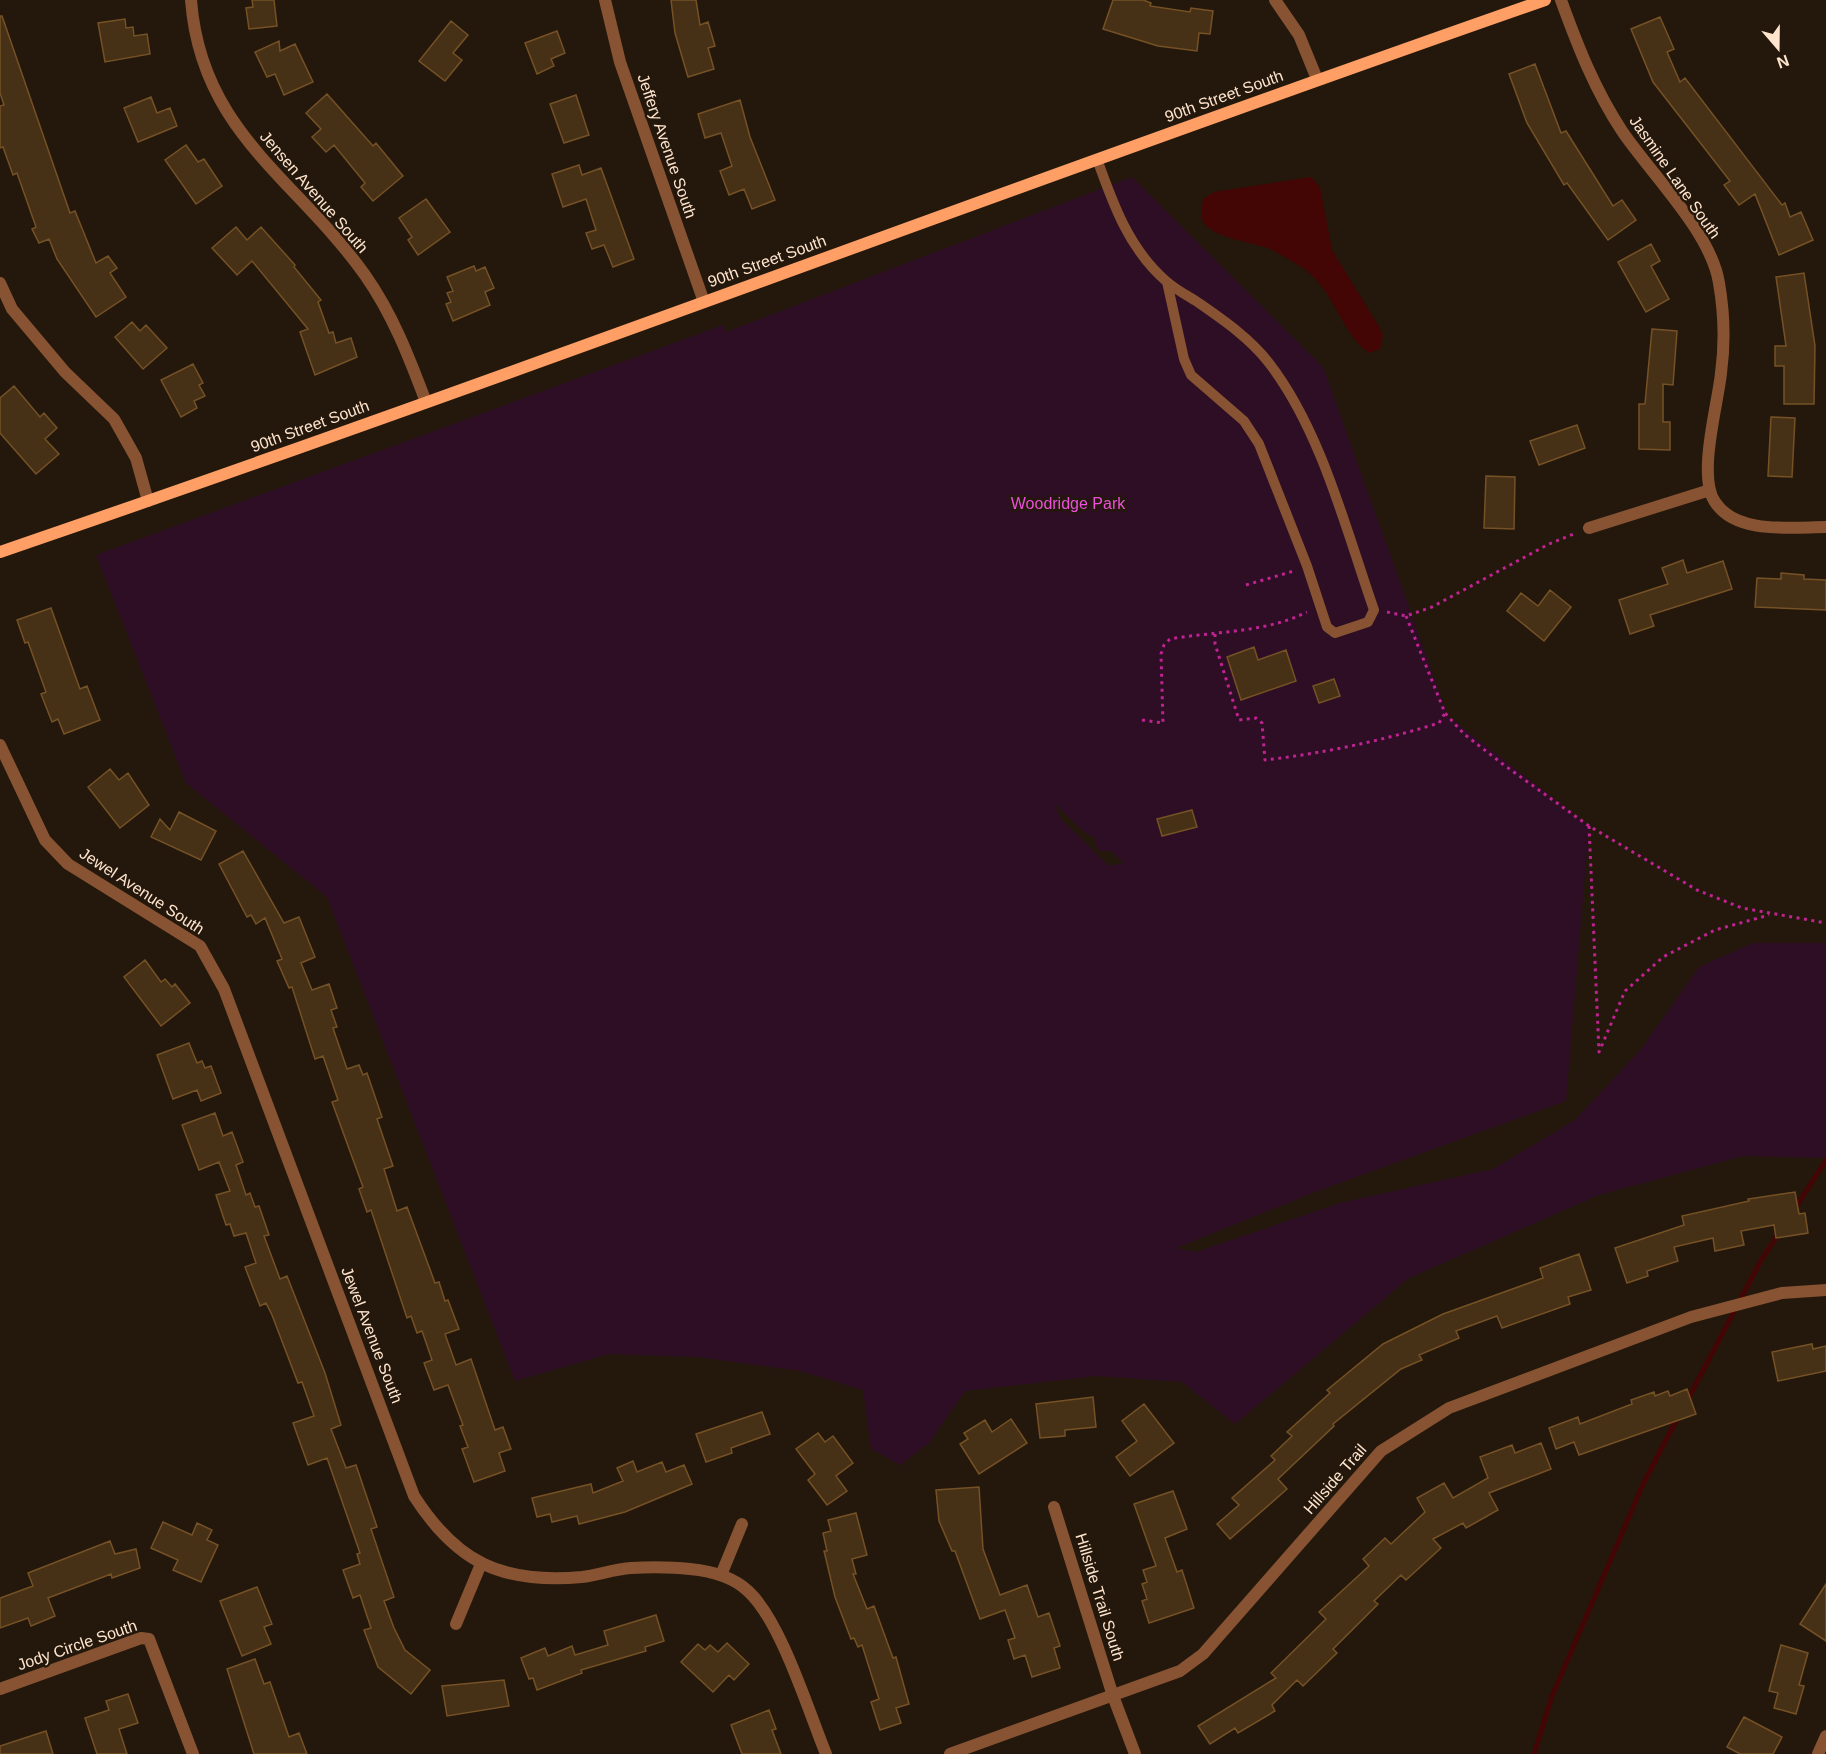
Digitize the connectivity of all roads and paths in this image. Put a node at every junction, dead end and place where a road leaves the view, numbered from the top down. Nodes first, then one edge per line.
1 (191, 0) edge
2 (604, 0) edge
3 (1275, 0) edge
4 (1545, 0) edge
5 (1562, 0) edge
6 (1317, 79) junction
7 (1097, 159) junction
8 (1167, 282) junction
9 (0, 283) edge
10 (704, 302) junction
11 (426, 402) junction
12 (1710, 490) junction
13 (148, 501) junction
14 (1826, 527) edge
15 (1589, 528) joint
16 (0, 552) edge
17 (1307, 566) junction
18 (1246, 585) dead end
19 (1319, 606) junction
20 (1374, 610) junction
21 (1406, 616) junction
22 (1215, 634) junction
23 (1445, 713) junction
24 (1142, 720) dead end
25 (0, 745) edge
26 (1589, 825) junction
27 (1773, 914) junction
28 (1826, 924) edge
29 (1826, 1290) edge
30 (1054, 1507) dead end
31 (742, 1524) dead end
32 (481, 1564) junction
33 (721, 1575) junction
34 (456, 1624) dead end
35 (0, 1689) edge
36 (1113, 1696) junction
37 (1826, 1736) edge
38 (193, 1754) edge
39 (826, 1754) edge
40 (950, 1754) edge
41 (1135, 1754) edge
42 (1818, 1754) edge

1 - 11 street, Jensen Avenue South
2 - 10 street, Jeffery Avenue South
3 - 6 street
4 - 6 street, 90th Street South
5 - 12 street, Jasmine Lane South
6 - 7 street, 90th Street South
7 - 8 lane
7 - 10 street, 90th Street South
8 - 17 lane
8 - 20 lane
9 - 13 street
10 - 11 street, 90th Street South
11 - 13 street, 90th Street South
12 - 14 street
12 - 15 street
13 - 16 street, 90th Street South
15 - 21 path
17 - 18 path
17 - 19 lane
19 - 20 lane
19 - 22 path
20 - 21 path
21 - 23 path
22 - 23 path
22 - 24 path
23 - 26 path
25 - 32 street, Jewel Avenue South
26 - 27 path
26 - 27 path
27 - 28 path
29 - 36 street, Hillside Trail
30 - 36 street, Hillside Trail South
31 - 33 street
32 - 33 street, Jewel Avenue South
32 - 34 street
33 - 39 street, Jewel Avenue South
35 - 38 street, Jody Circle South
36 - 40 street, Hillside Trail
36 - 41 street, Hillside Trail South
37 - 42 street

